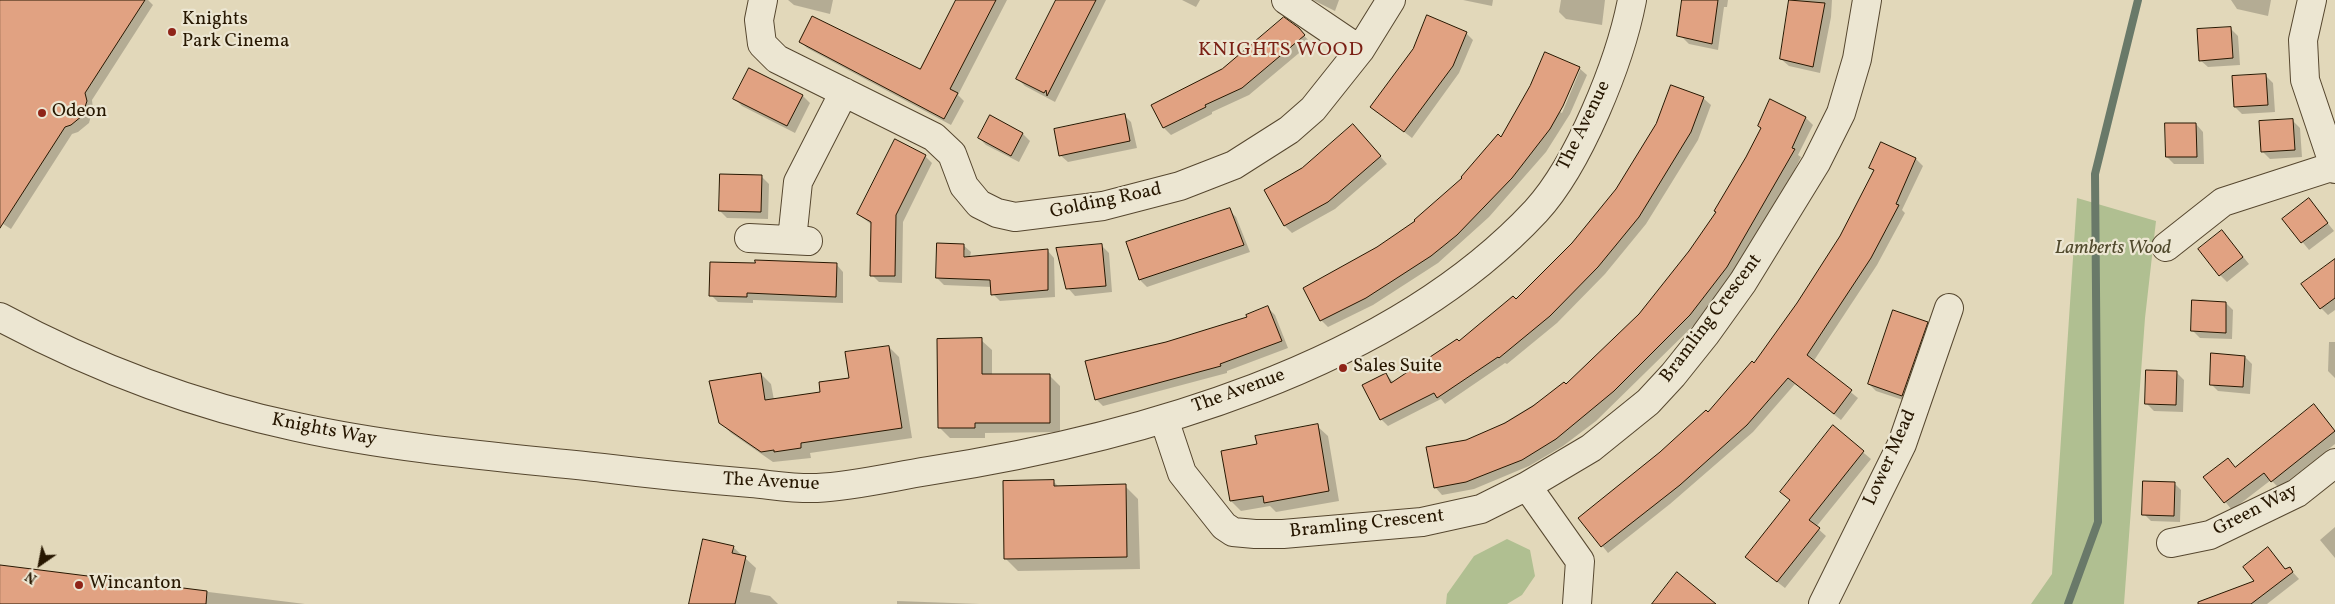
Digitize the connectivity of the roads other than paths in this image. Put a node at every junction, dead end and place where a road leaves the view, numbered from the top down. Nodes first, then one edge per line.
1 (763, 0) edge
2 (1286, 0) edge
3 (1391, 0) edge
4 (1632, 0) edge
5 (1867, 0) edge
6 (2312, 0) edge
7 (1360, 50) junction
8 (844, 92) junction
9 (2334, 168) edge
10 (749, 238) dead end
11 (2166, 247) dead end
12 (1949, 308) dead end
13 (0, 317) edge
14 (1164, 419) junction
15 (2335, 463) edge
16 (666, 475) joint
17 (1526, 486) junction
18 (2171, 543) dead end
19 (1576, 604) edge
20 (1824, 604) edge

1 - 8 street, Golding Road
2 - 7 street
3 - 7 street, Golding Road
4 - 14 street, The Avenue
5 - 17 street, Bramling Crescent
6 - 9 street
7 - 8 street, Golding Road
8 - 10 street
9 - 11 street
12 - 20 street, Lower Mead
13 - 16 street, Knights Way
14 - 16 street, The Avenue
14 - 17 street, Bramling Crescent
15 - 18 street, Green Way
17 - 19 street

